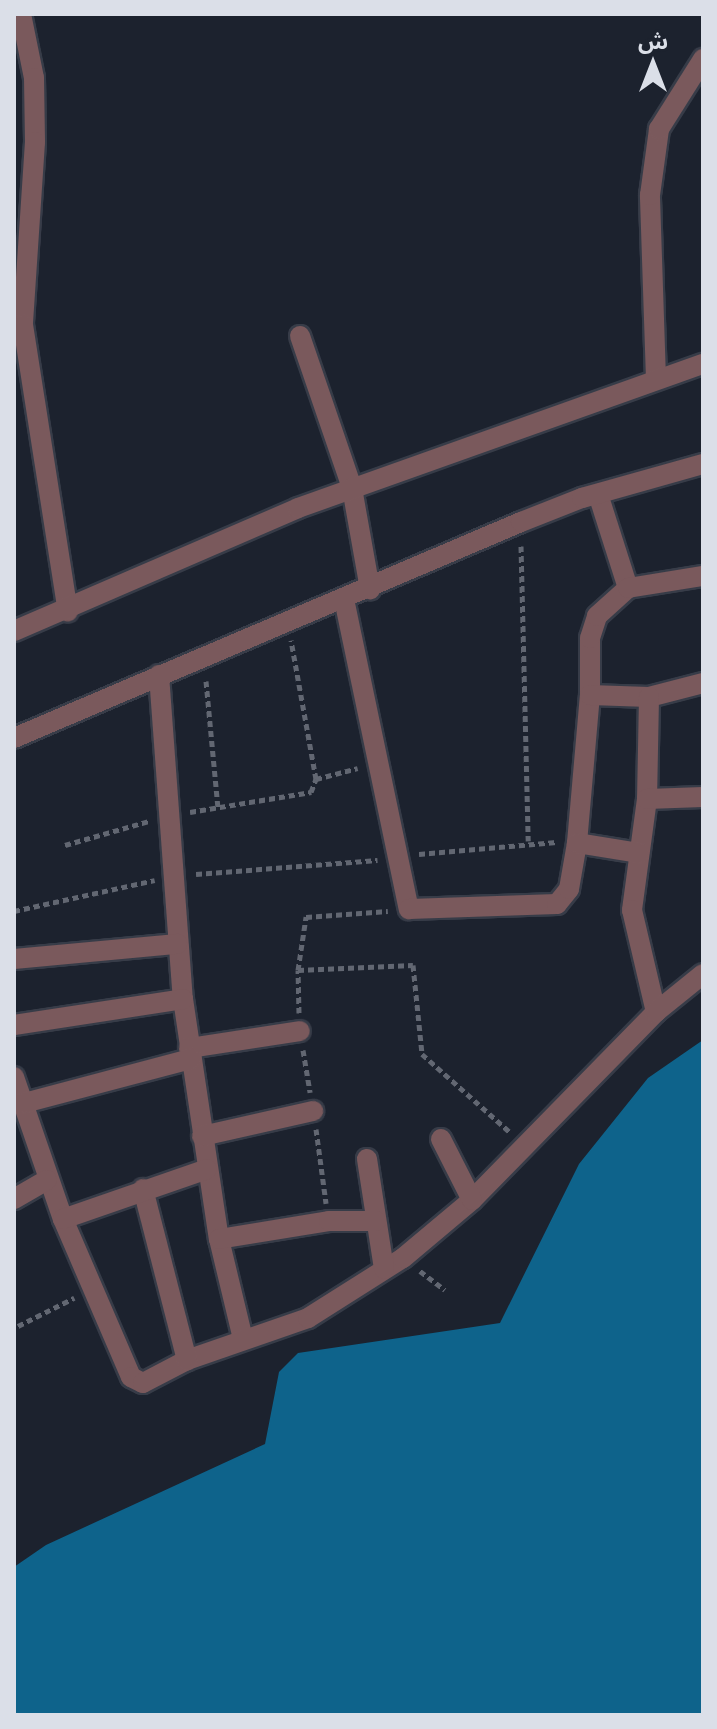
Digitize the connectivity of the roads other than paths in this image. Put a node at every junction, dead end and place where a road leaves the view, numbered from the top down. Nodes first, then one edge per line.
1 (21, 14) edge
2 (703, 59) edge
3 (300, 336) dead end
4 (703, 364) edge
5 (656, 379) junction
6 (703, 464) edge
7 (352, 488) junction
8 (598, 494) junction
9 (703, 576) edge
10 (628, 588) junction
11 (370, 589) junction
12 (344, 599) junction
13 (68, 611) junction
14 (14, 631) edge
15 (159, 675) junction
16 (703, 683) edge
17 (590, 695) junction
18 (649, 697) junction
19 (14, 738) edge
20 (703, 797) edge
21 (647, 799) junction
22 (577, 843) junction
23 (639, 853) junction
24 (177, 944) junction
25 (14, 959) edge
26 (703, 974) edge
27 (183, 999) junction
28 (656, 1012) junction
29 (14, 1025) edge
30 (300, 1031) road end
31 (190, 1054) junction
32 (14, 1077) edge
33 (24, 1103) junction
34 (313, 1111) road end
35 (202, 1136) junction
36 (441, 1139) dead end
37 (367, 1159) dead end
38 (207, 1169) junction
39 (47, 1180) junction
40 (143, 1189) junction
41 (14, 1199) edge
42 (472, 1200) junction
43 (63, 1219) junction
44 (376, 1221) junction
45 (219, 1239) junction
46 (384, 1269) junction
47 (243, 1339) junction
48 (187, 1360) junction

1 - 13 street
2 - 5 street
3 - 7 street
4 - 5 street
5 - 7 street
6 - 8 street
7 - 11 street
7 - 13 street
8 - 10 street
8 - 11 street
9 - 10 street
10 - 17 street
11 - 12 street
12 - 15 street
12 - 22 street
13 - 14 street
15 - 19 street
15 - 24 street
16 - 18 street
17 - 18 street
17 - 22 street
18 - 21 street
20 - 21 street
21 - 23 street
22 - 23 street
23 - 28 street
24 - 25 street
24 - 27 street
26 - 28 street
27 - 29 street
27 - 31 street
28 - 42 street
30 - 31 street
31 - 33 street
31 - 35 street
32 - 33 street
33 - 39 street
34 - 35 street
35 - 38 street
36 - 42 street
37 - 44 street
38 - 40 street
38 - 45 street
39 - 41 street
39 - 43 street
40 - 43 street
40 - 48 street
42 - 46 street
43 - 48 street
44 - 45 street
44 - 46 street
45 - 47 street
46 - 47 street
47 - 48 street

